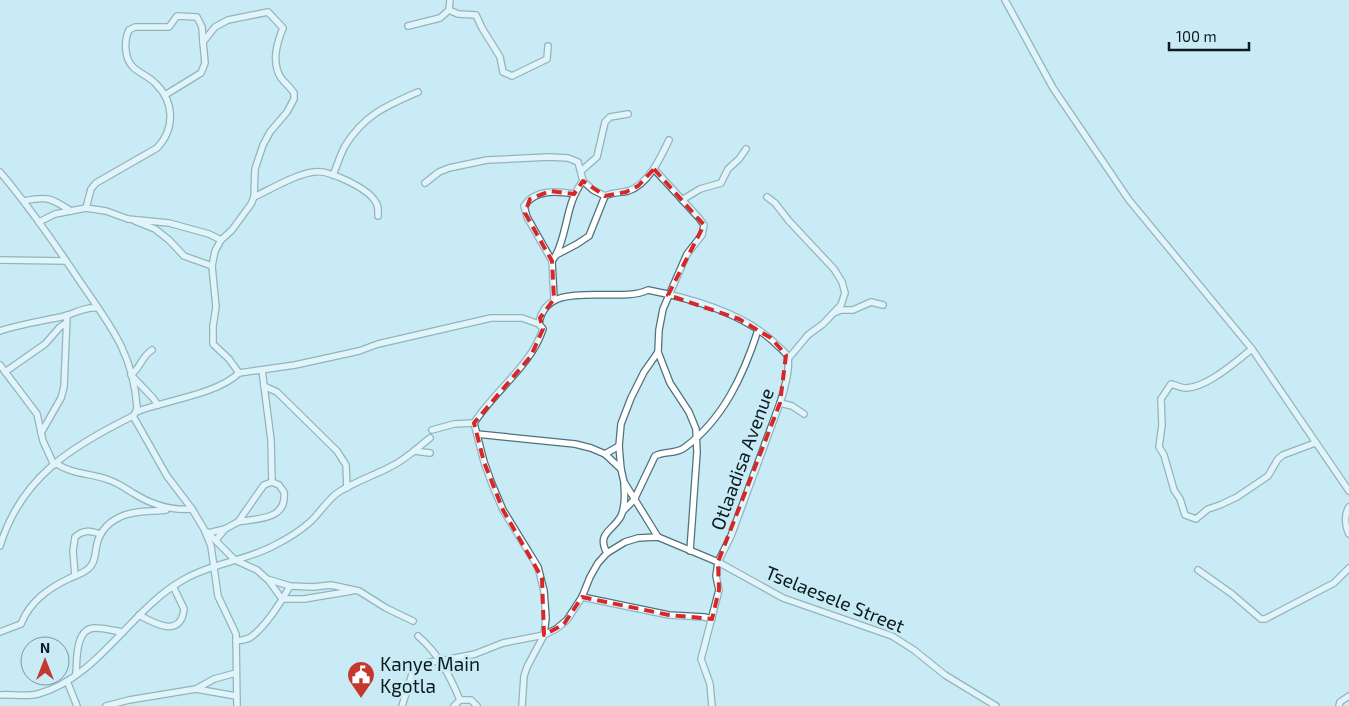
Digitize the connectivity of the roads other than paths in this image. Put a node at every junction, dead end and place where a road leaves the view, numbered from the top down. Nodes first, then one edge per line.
1 (450, 0) edge
2 (1005, 0) edge
3 (449, 10) junction
4 (408, 26) dead end
5 (203, 42) junction
6 (548, 46) dead end
7 (418, 92) dead end
8 (165, 95) junction
9 (628, 114) dead end
10 (669, 140) dead end
11 (746, 149) dead end
12 (654, 169) junction
13 (581, 171) junction
14 (0, 172) edge
15 (333, 175) junction
16 (584, 181) junction
17 (425, 183) dead end
18 (574, 194) junction
19 (606, 196) junction
20 (254, 197) junction
21 (767, 197) dead end
22 (682, 200) junction
23 (24, 201) junction
24 (86, 208) junction
25 (71, 211) junction
26 (378, 216) dead end
27 (128, 219) junction
28 (39, 222) junction
29 (221, 240) junction
30 (554, 258) junction
31 (0, 260) edge
32 (66, 261) junction
33 (212, 266) junction
34 (668, 295) junction
35 (554, 299) junction
36 (883, 305) dead end
37 (98, 308) junction
38 (834, 313) junction
39 (67, 315) junction
40 (66, 323) junction
41 (539, 324) junction
42 (758, 330) junction
43 (0, 331) edge
44 (1252, 349) junction
45 (152, 350) dead end
46 (658, 352) junction
47 (788, 359) junction
48 (0, 365) edge
49 (262, 370) junction
50 (5, 372) junction
51 (239, 373) junction
52 (132, 375) junction
53 (264, 386) junction
54 (780, 403) junction
55 (158, 406) junction
56 (135, 414) junction
57 (804, 414) dead end
58 (474, 423) junction
59 (432, 430) dead end
60 (41, 433) junction
61 (477, 434) junction
62 (697, 436) junction
63 (430, 438) dead end
64 (1315, 443) junction
65 (619, 446) junction
66 (414, 451) junction
67 (430, 453) dead end
68 (605, 454) junction
69 (54, 465) junction
70 (621, 469) junction
71 (272, 482) junction
72 (624, 482) junction
73 (347, 488) junction
74 (1349, 491) edge
75 (634, 500) junction
76 (1349, 507) edge
77 (171, 509) junction
78 (192, 509) junction
79 (623, 511) junction
80 (238, 522) junction
81 (225, 529) junction
82 (206, 531) junction
83 (100, 534) junction
84 (1349, 534) edge
85 (658, 537) junction
86 (216, 540) junction
87 (0, 546) edge
88 (690, 551) junction
89 (607, 553) junction
90 (235, 560) junction
91 (718, 562) junction
92 (214, 566) junction
93 (1349, 568) edge
94 (1198, 570) dead end
95 (75, 576) junction
96 (267, 579) junction
97 (173, 586) junction
98 (290, 586) junction
99 (313, 587) junction
100 (355, 590) junction
101 (314, 597) junction
102 (582, 597) junction
103 (282, 599) junction
104 (140, 615) junction
105 (712, 619) junction
106 (413, 621) dead end
107 (0, 632) edge
108 (123, 632) junction
109 (544, 635) junction
110 (418, 636) dead end
111 (236, 640) junction
112 (440, 661) junction
113 (236, 673) junction
114 (76, 674) junction
115 (70, 679) edge
116 (56, 686) edge
117 (69, 686) edge
118 (196, 689) junction
119 (0, 695) edge
120 (236, 696) junction
121 (1349, 696) edge
122 (460, 700) junction
123 (77, 706) edge
124 (106, 706) edge
125 (237, 706) edge
126 (402, 706) edge
127 (454, 706) edge
128 (477, 706) edge
129 (522, 706) edge
130 (712, 706) edge
131 (996, 706) edge
132 (1339, 706) edge

1 - 3 street
2 - 44 street
3 - 4 street
3 - 6 street
5 - 8 street
5 - 8 street
5 - 20 street
7 - 15 street
8 - 24 street
9 - 13 street
10 - 12 street
11 - 22 street
12 - 19 street
12 - 22 street
13 - 16 street
13 - 17 street
14 - 23 street
15 - 20 street
15 - 26 street
16 - 18 street
16 - 19 street
18 - 30 street
18 - 30 street
19 - 30 street
20 - 29 street
21 - 38 street
22 - 34 street
23 - 25 street
23 - 28 street
24 - 25 street
24 - 27 street
25 - 28 street
27 - 29 street
27 - 33 street
28 - 32 street
29 - 33 street
30 - 35 street
31 - 32 street
32 - 37 street
33 - 51 street
34 - 35 street
34 - 42 street
34 - 46 street
35 - 41 street
36 - 38 street
37 - 39 street
37 - 52 street
38 - 47 street
39 - 40 street
39 - 43 street
40 - 50 street
40 - 60 street
41 - 49 street
41 - 58 street
42 - 47 street
42 - 62 street
44 - 64 street
44 - 64 street
45 - 52 street
46 - 62 street
46 - 65 street
47 - 54 street, Otlaadisa Avenue
48 - 50 street
49 - 51 street
49 - 53 street
50 - 60 street
51 - 55 street
52 - 55 street
52 - 56 street
53 - 71 street
53 - 73 street
54 - 57 street
54 - 91 street, Otlaadisa Avenue
55 - 56 street
56 - 69 street
56 - 78 street
58 - 59 street
58 - 61 street
60 - 69 street
61 - 68 street
61 - 109 street
62 - 75 street
62 - 88 street
63 - 66 street
64 - 74 street
65 - 68 street
65 - 70 street
66 - 67 street
66 - 73 street
68 - 70 street
69 - 77 street
69 - 87 street
70 - 72 street
71 - 80 street
71 - 80 street
72 - 75 street
72 - 79 street
73 - 90 street
75 - 79 street
75 - 85 street
76 - 84 street
77 - 78 street
77 - 83 street
78 - 82 street
79 - 89 street
80 - 81 street
81 - 82 street
81 - 86 street
82 - 86 street
82 - 92 street
83 - 95 street
83 - 95 street
85 - 88 street, Tselaesele Street
85 - 89 street, Tselaesele Street
86 - 90 street
88 - 91 street, Tselaesele Street
89 - 102 street, Tselaesele Street
90 - 92 street
90 - 96 street
91 - 105 street, Otlaadisa Avenue
91 - 131 street, Tselaesele Street
92 - 97 street
92 - 111 street
93 - 94 street
95 - 107 street
96 - 98 street
96 - 103 street
97 - 104 street
97 - 104 street
98 - 99 street
98 - 103 street
99 - 100 street
99 - 101 street
100 - 101 street
100 - 106 street
101 - 103 street
102 - 105 street
102 - 109 street, Tselaesele Street
103 - 111 street
104 - 108 street
105 - 130 street, Otlaadisa Avenue
108 - 114 street
108 - 114 street
109 - 112 street, Tselaesele Street
109 - 129 street
110 - 112 street
111 - 113 street
112 - 122 street
112 - 126 street, Tselaesele Street
113 - 118 street
113 - 120 street
114 - 115 street
116 - 119 street
117 - 123 street
118 - 120 street
118 - 124 street
120 - 125 street
121 - 132 street
122 - 127 street
122 - 128 street

